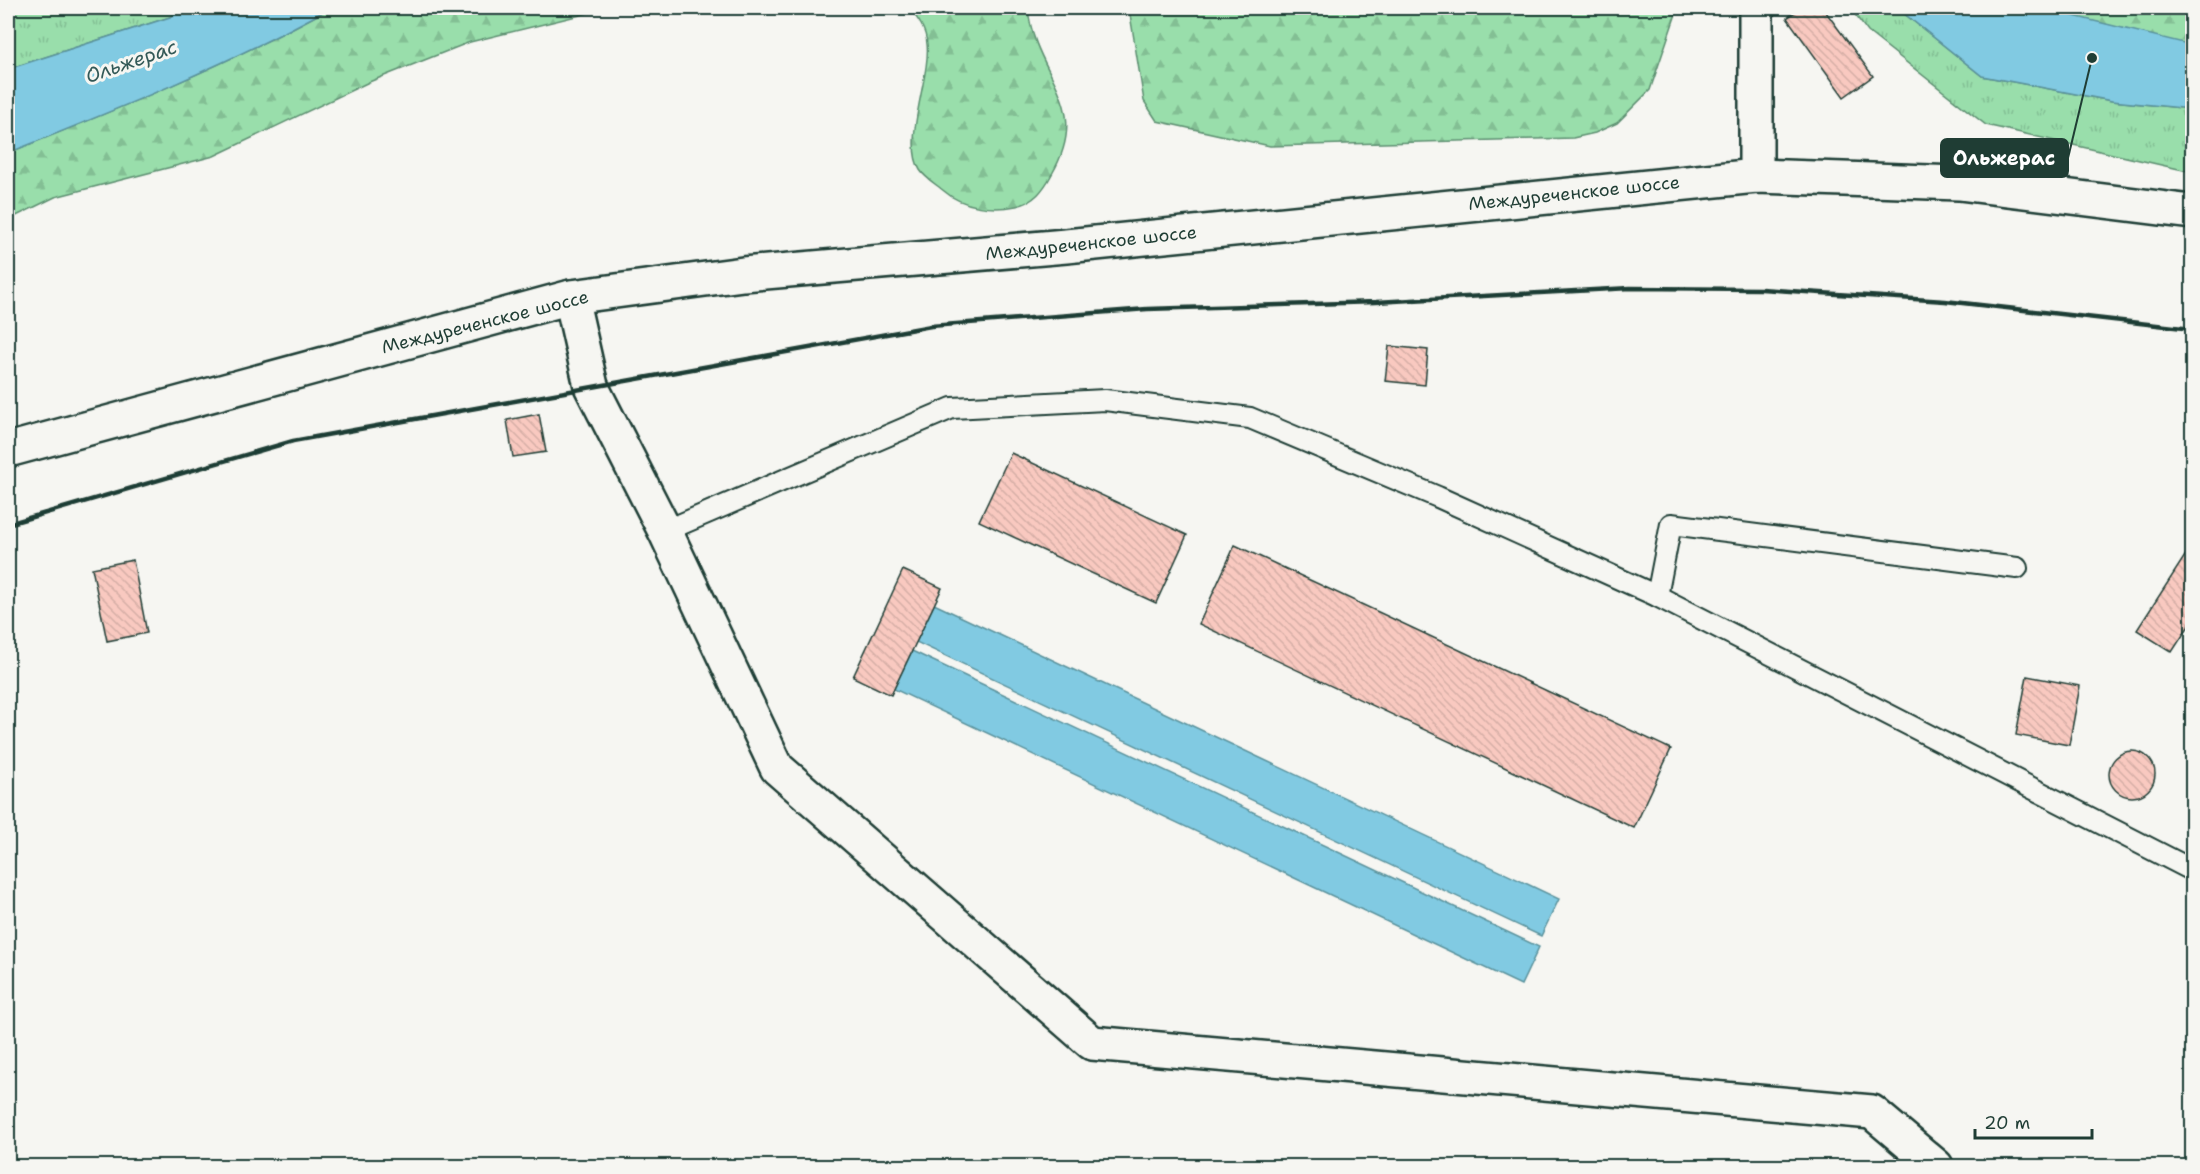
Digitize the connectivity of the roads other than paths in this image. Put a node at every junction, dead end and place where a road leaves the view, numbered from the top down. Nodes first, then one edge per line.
1 (1756, 8) edge
2 (1756, 176) junction
3 (2193, 212) edge
4 (571, 297) junction
5 (8, 450) edge
6 (666, 531) junction
7 (2017, 568) dead end
8 (1657, 596) junction
9 (2193, 870) edge
10 (1936, 1167) edge

1 - 2 street
2 - 3 street, Междуреченское шоссе
2 - 4 street, Междуреченское шоссе
4 - 5 street, Междуреченское шоссе
4 - 6 street
6 - 8 lane
6 - 10 street
7 - 8 lane
8 - 9 lane

